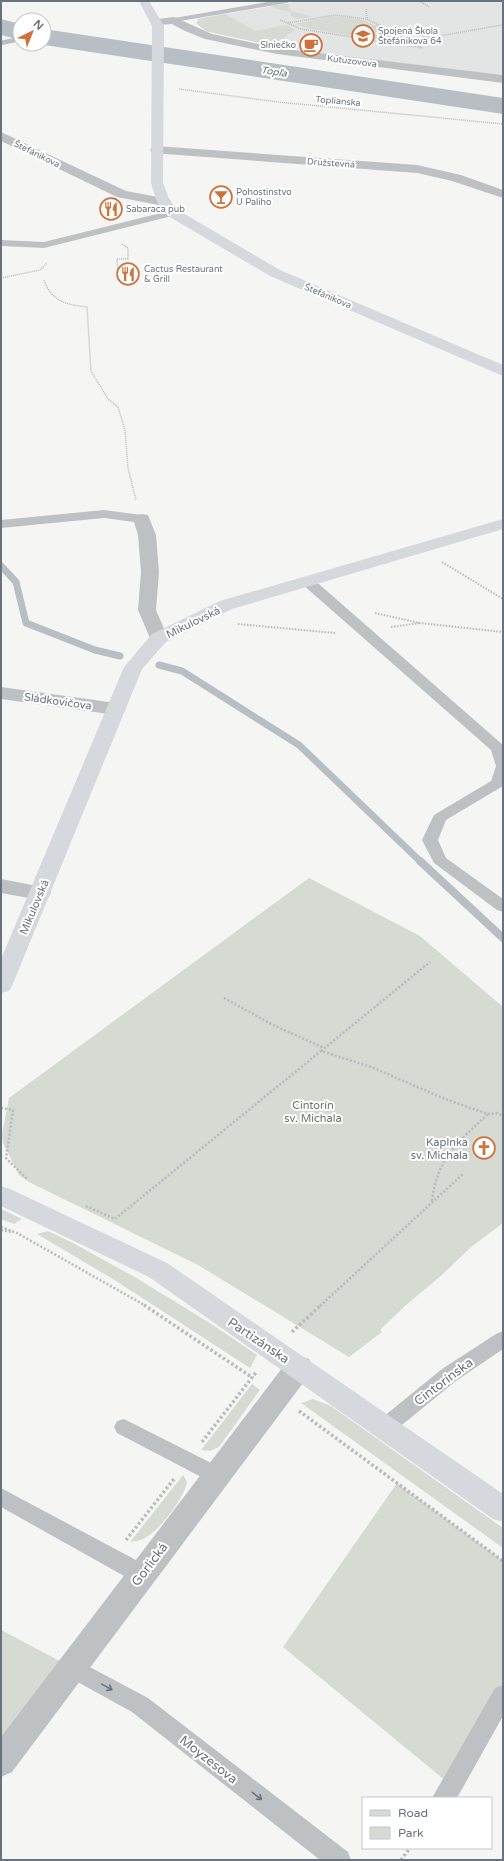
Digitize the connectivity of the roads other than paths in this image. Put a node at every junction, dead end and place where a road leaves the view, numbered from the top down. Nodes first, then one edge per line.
1 (144, 1) edge
2 (287, 1) edge
3 (174, 20) junction
4 (158, 24) junction
5 (503, 79) edge
6 (1, 136) edge
7 (156, 150) junction
8 (503, 194) edge
9 (164, 202) junction
10 (173, 213) junction
11 (1, 243) edge
12 (503, 371) edge
13 (142, 519) joint
14 (1, 524) edge
15 (503, 524) edge
16 (306, 582) junction
17 (159, 638) junction
18 (1, 693) edge
19 (116, 710) junction
20 (1, 886) edge
21 (40, 893) junction
22 (503, 907) edge
23 (1, 986) edge
24 (1, 1195) edge
25 (503, 1339) edge
26 (299, 1367) junction
27 (124, 1427) dead end
28 (385, 1427) junction
29 (216, 1475) junction
30 (1, 1497) edge
31 (503, 1510) edge
32 (141, 1574) junction
33 (73, 1668) junction
34 (503, 1696) edge
35 (1, 1762) edge
36 (445, 1797) edge
37 (339, 1860) edge

1 - 4 street
2 - 3 lane
3 - 4 street
3 - 5 street, Kutuzovova
4 - 7 street, Štefánikova
6 - 9 street, Štefánikova
7 - 8 street, Družstevná
7 - 9 street, Štefánikova
9 - 10 street, Štefánikova
10 - 11 lane
10 - 12 street, Štefánikova
13 - 14 lane
13 - 17 street
15 - 16 street, Mikulovská
16 - 17 street, Mikulovská
16 - 22 lane
17 - 19 street, Mikulovská
18 - 19 street, Sládkovičova
19 - 21 street, Mikulovská
20 - 21 street
21 - 23 street, Mikulovská
24 - 26 street, Partizánska
25 - 28 lane, Cintorínska
26 - 28 street, Partizánska
26 - 29 street, Gorlická
27 - 29 lane
28 - 31 street, Partizánska
29 - 32 street, Gorlická
30 - 32 lane
32 - 33 street, Gorlická
33 - 35 street, Gorlická
33 -> 37 lane, Moyzesova
34 - 36 lane

